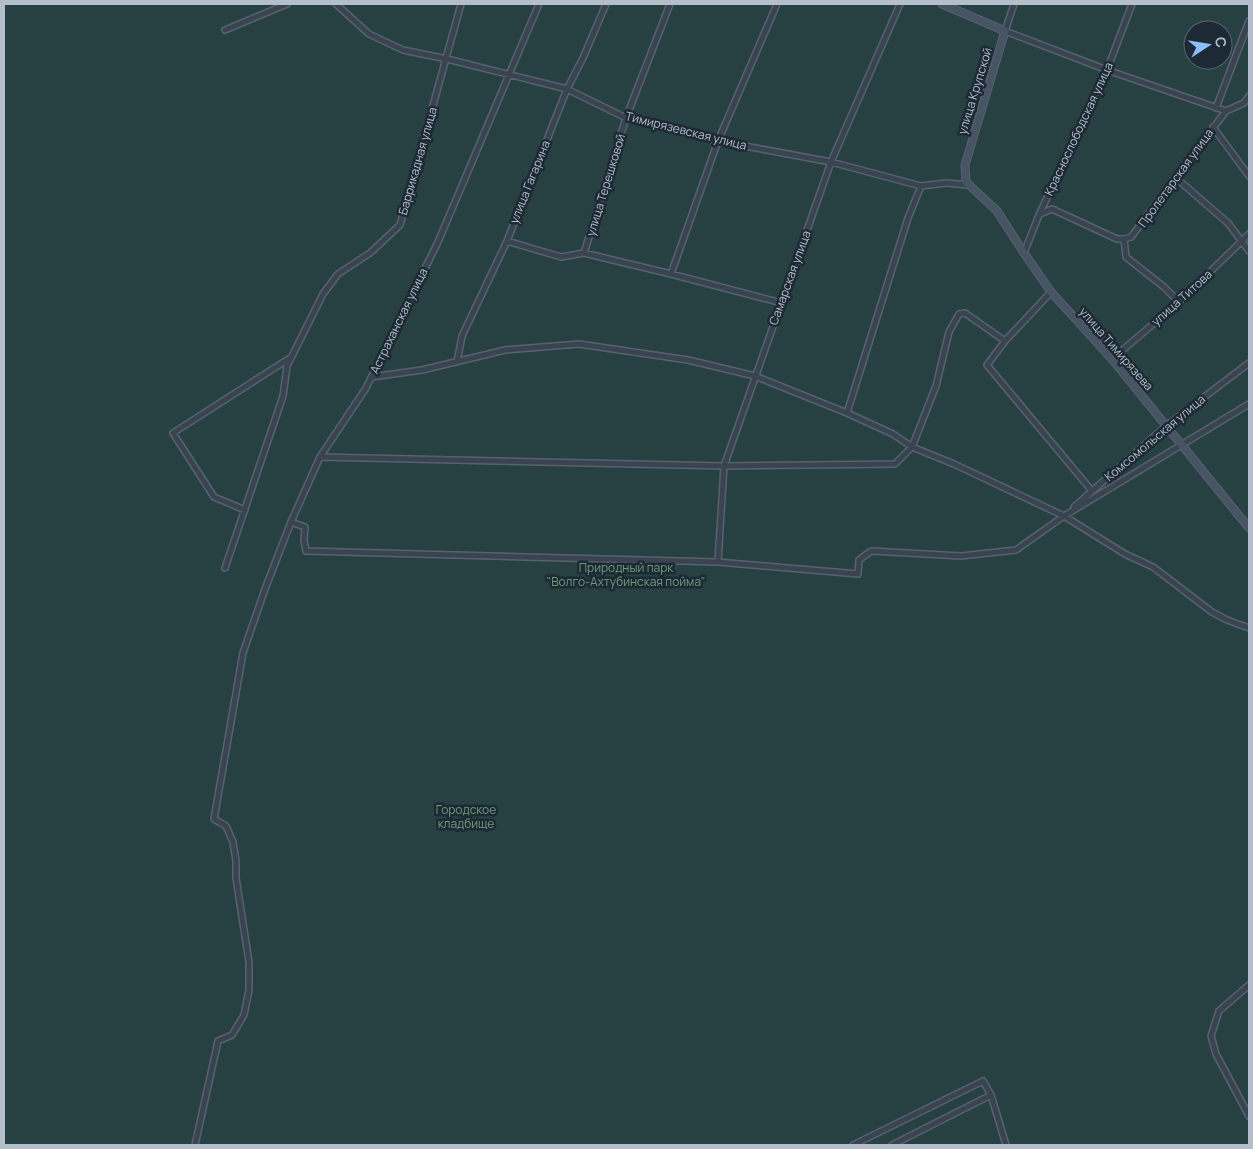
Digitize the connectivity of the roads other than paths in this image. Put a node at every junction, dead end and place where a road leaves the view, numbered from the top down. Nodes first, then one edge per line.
1 (287, 4) edge
2 (336, 4) edge
3 (461, 4) edge
4 (539, 4) edge
5 (606, 4) edge
6 (670, 4) edge
7 (778, 4) edge
8 (900, 4) edge
9 (942, 4) edge
10 (1014, 4) edge
11 (1132, 4) edge
12 (1249, 21) edge
13 (225, 30) dead end
14 (1006, 31) junction
15 (447, 59) junction
16 (1107, 70) junction
17 (508, 75) junction
18 (567, 90) junction
19 (1249, 96) edge
20 (1216, 108) junction
21 (1226, 111) junction
22 (626, 118) junction
23 (1213, 127) junction
24 (718, 141) junction
25 (831, 162) junction
26 (1249, 176) edge
27 (1176, 178) junction
28 (968, 185) junction
29 (921, 186) junction
30 (1039, 214) junction
31 (1249, 234) edge
32 (1124, 240) junction
33 (506, 241) junction
34 (1241, 242) junction
35 (1249, 252) edge
36 (584, 253) junction
37 (1024, 253) junction
38 (672, 274) junction
39 (1051, 292) junction
40 (1179, 302) junction
41 (782, 303) junction
42 (1005, 341) junction
43 (293, 356) junction
44 (1112, 359) junction
45 (457, 362) junction
46 (1249, 363) edge
47 (755, 376) junction
48 (372, 377) junction
49 (1249, 404) edge
50 (847, 413) junction
51 (1166, 426) junction
52 (1181, 445) junction
53 (912, 447) junction
54 (320, 456) junction
55 (724, 466) junction
56 (1092, 491) junction
57 (245, 510) junction
58 (1064, 516) junction
59 (291, 522) junction
60 (1249, 528) edge
61 (718, 562) junction
62 (225, 568) dead end
63 (1249, 628) edge
64 (1249, 985) edge
65 (991, 1095) junction
66 (1249, 1116) edge
67 (195, 1145) edge
68 (853, 1145) edge
69 (892, 1145) edge
70 (1006, 1145) edge

1 - 13 street
2 - 15 street, Тимирязевская улица
3 - 15 street, Баррикадная улица
4 - 17 street, Астраханская улица
5 - 18 street, улица Гагарина
6 - 22 street, улица Терешковой
7 - 24 street
8 - 25 street, Самарская улица
9 - 14 street
10 - 14 street, улица Крупской
11 - 16 street, Краснослободская улица
12 - 20 street
14 - 16 street
14 - 28 street, улица Крупской
15 - 17 street, Тимирязевская улица
15 - 43 street, Баррикадная улица
16 - 20 street
16 - 30 street, Краснослободская улица
17 - 18 street, Тимирязевская улица
17 - 48 street, Астраханская улица
18 - 22 street, Тимирязевская улица
18 - 33 street, улица Гагарина
19 - 21 street
20 - 21 street
21 - 23 street, Пролетарская улица
22 - 24 street, Тимирязевская улица
22 - 36 street, улица Терешковой
23 - 26 street
23 - 27 street, Пролетарская улица
24 - 25 street, Тимирязевская улица
24 - 38 street
25 - 29 street, Тимирязевская улица
25 - 41 street, Самарская улица
27 - 32 street, Пролетарская улица
27 - 34 street
28 - 29 street, Тимирязевская улица
28 - 37 street, улица Тимирязева
29 - 50 street
30 - 32 street
30 - 37 street, Краснослободская улица
31 - 34 street, улица Титова
32 - 40 street
33 - 36 street
33 - 45 street, улица Гагарина
34 - 35 street
34 - 40 street, улица Титова
36 - 38 street
37 - 39 street, улица Тимирязева
38 - 41 street
39 - 42 street
39 - 44 street, улица Тимирязева
40 - 44 street, улица Титова
41 - 47 street, Самарская улица
42 - 53 street
42 - 56 street
43 - 57 street, Баррикадная улица
43 - 57 street
44 - 51 street, улица Тимирязева
45 - 47 street
45 - 48 street
46 - 51 street, Комсомольская улица
47 - 50 street
47 - 55 street, Самарская улица
48 - 54 street, Астраханская улица
49 - 52 street
50 - 53 street
51 - 52 street, улица Тимирязева
51 - 56 street, Комсомольская улица
52 - 58 street
52 - 60 street, улица Тимирязева
53 - 55 street
53 - 58 street
54 - 55 street
54 - 59 street, Астраханская улица
55 - 61 street, Самарская улица
56 - 58 street, Комсомольская улица
57 - 62 street, Баррикадная улица
58 - 61 street
58 - 63 street
59 - 61 street
59 - 67 street, Астраханская улица
64 - 66 street
65 - 68 street
65 - 69 street
65 - 70 street

